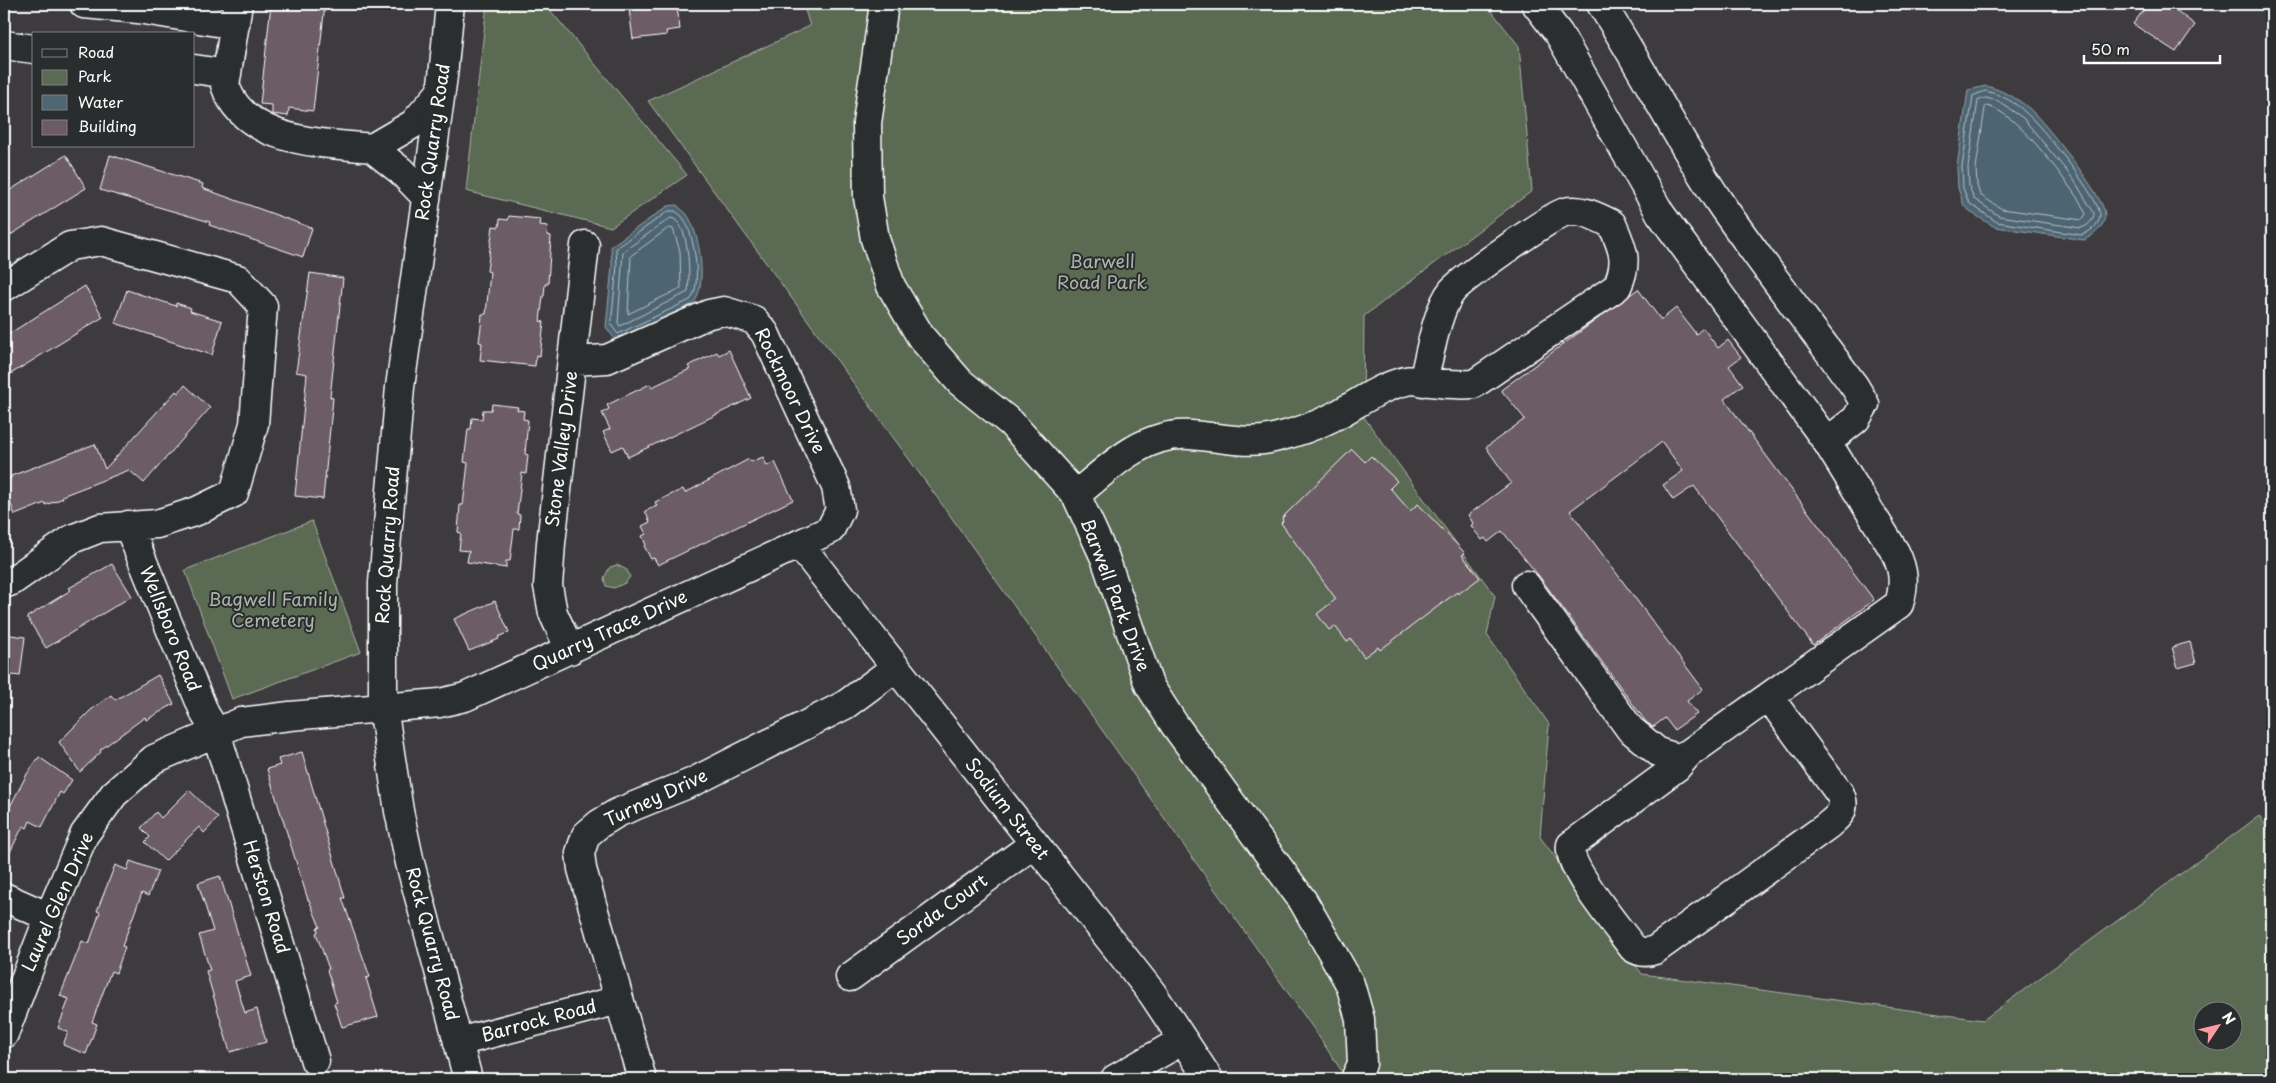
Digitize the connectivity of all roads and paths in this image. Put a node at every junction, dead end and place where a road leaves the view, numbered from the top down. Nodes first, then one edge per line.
1 (84, 4) edge
2 (450, 4) edge
3 (884, 4) edge
4 (1536, 4) edge
5 (1601, 4) edge
6 (138, 6) edge
7 (237, 14) edge
8 (4, 45) edge
9 (32, 48) edge
10 (195, 70) edge
11 (228, 74) junction
12 (438, 95) junction
13 (372, 148) junction
14 (426, 197) junction
15 (585, 245) dead end
16 (4, 287) edge
17 (572, 360) junction
18 (1423, 382) junction
19 (1826, 442) junction
20 (1076, 495) junction
21 (128, 525) junction
22 (830, 530) joint
23 (799, 544) junction
24 (4, 584) edge
25 (1526, 585) dead end
26 (570, 650) junction
27 (895, 668) junction
28 (1769, 697) junction
29 (383, 707) junction
30 (216, 732) junction
31 (1688, 754) junction
32 (1034, 844) junction
33 (4, 897) edge
34 (48, 917) junction
35 (850, 977) dead end
36 (619, 1000) junction
37 (4, 1034) edge
38 (1183, 1040) junction
39 (458, 1042) junction
40 (315, 1062) dead end
41 (468, 1079) edge
42 (642, 1079) edge
43 (1115, 1079) edge
44 (1209, 1079) edge
45 (1355, 1079) edge

1 - 6 street
2 - 12 street, Rock Quarry Road
3 - 20 street, Barwell Park Drive
4 - 19 street
5 - 19 street
6 - 7 street
7 - 11 street
8 - 9 street
10 - 11 street
11 - 13 street
12 - 13 street
12 - 14 street, Rock Quarry Road
13 - 14 street
14 - 29 street, Rock Quarry Road
15 - 17 street, Stone Valley Drive
16 - 21 street
17 - 22 street, Rockmoor Drive
17 - 26 street, Stone Valley Drive
18 - 18 street
18 - 20 street
19 - 28 street
20 - 45 street, Barwell Park Drive
21 - 24 street
21 - 30 street, Wellsboro Road
22 - 23 street, Quarry Trace Drive
23 - 26 street, Quarry Trace Drive
23 - 27 street, Sodium Street
25 - 31 street
26 - 29 street, Quarry Trace Drive
27 - 32 street, Sodium Street
27 - 36 street, Turney Drive
28 - 31 street
28 - 31 street
29 - 30 street, Laurel Glen Drive
29 - 39 street, Rock Quarry Road
30 - 34 street, Laurel Glen Drive
30 - 40 street, Herston Road
32 - 35 street, Sorda Court
32 - 38 street, Sodium Street
33 - 34 street
34 - 37 street, Laurel Glen Drive
36 - 39 street, Barrock Road
36 - 42 street, Turney Drive
38 - 43 street
38 - 44 street, Sodium Street
39 - 41 street, Rock Quarry Road

